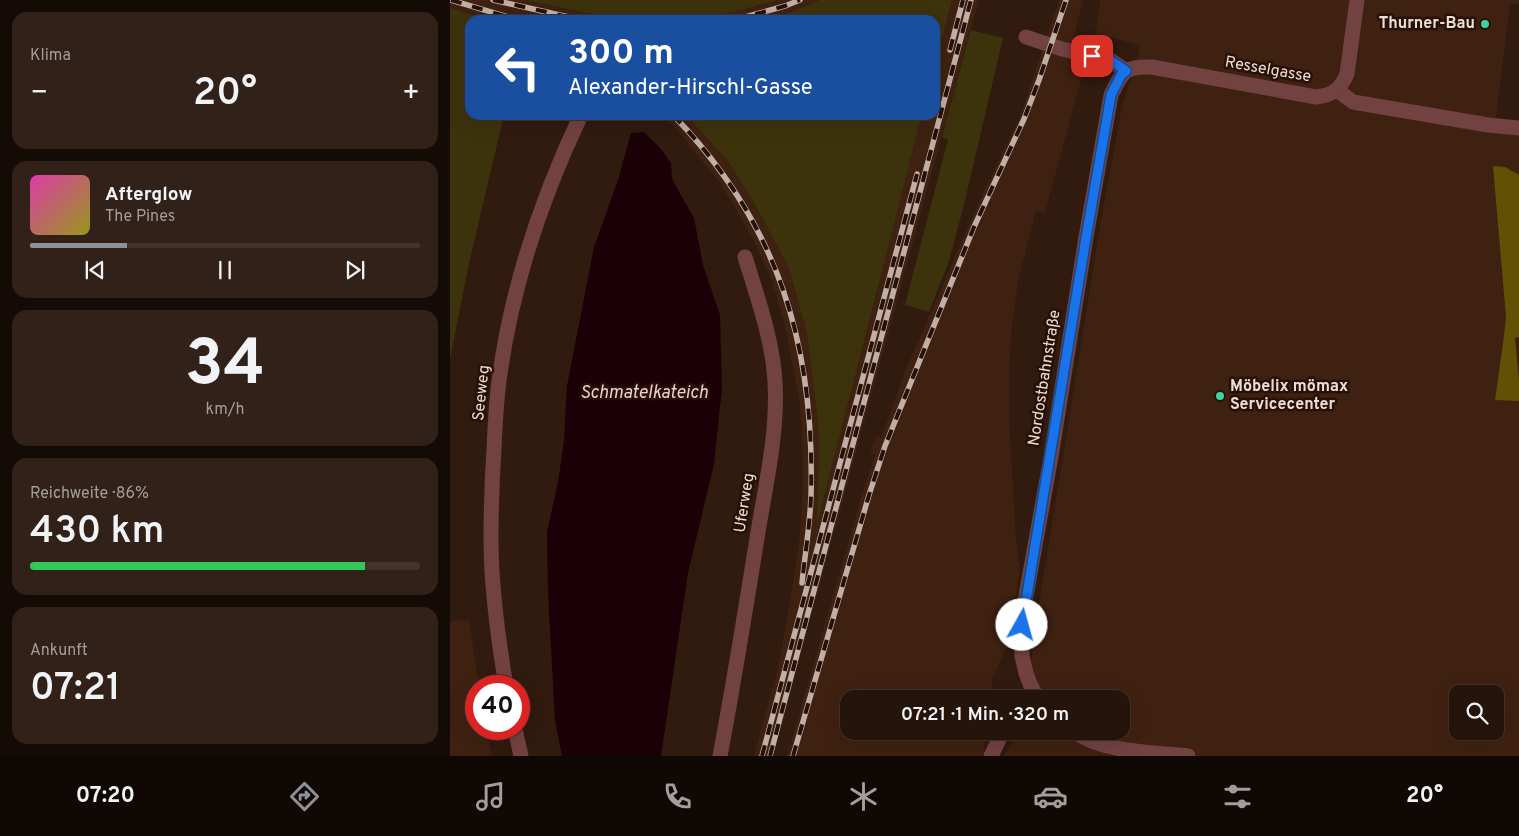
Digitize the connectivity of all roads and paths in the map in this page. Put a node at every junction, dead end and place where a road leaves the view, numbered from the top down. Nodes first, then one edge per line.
1 (1357, 0) edge
2 (1026, 37) dead end
3 (1126, 71) junction
4 (1337, 90) junction
5 (579, 120) edge
6 (1519, 128) edge
7 (745, 257) dead end
8 (504, 675) edge
9 (1032, 690) edge
10 (517, 740) edge
11 (999, 740) edge
12 (1091, 740) edge
13 (521, 756) edge
14 (720, 756) edge
15 (992, 756) edge
16 (1188, 756) edge

1 - 4 street
2 - 3 street
3 - 4 street, Resselgasse
3 - 9 street, Nordostbahnstraße
4 - 6 street
5 - 8 street, Seeweg
7 - 14 street, Uferweg
10 - 13 street
11 - 15 street
12 - 16 street

